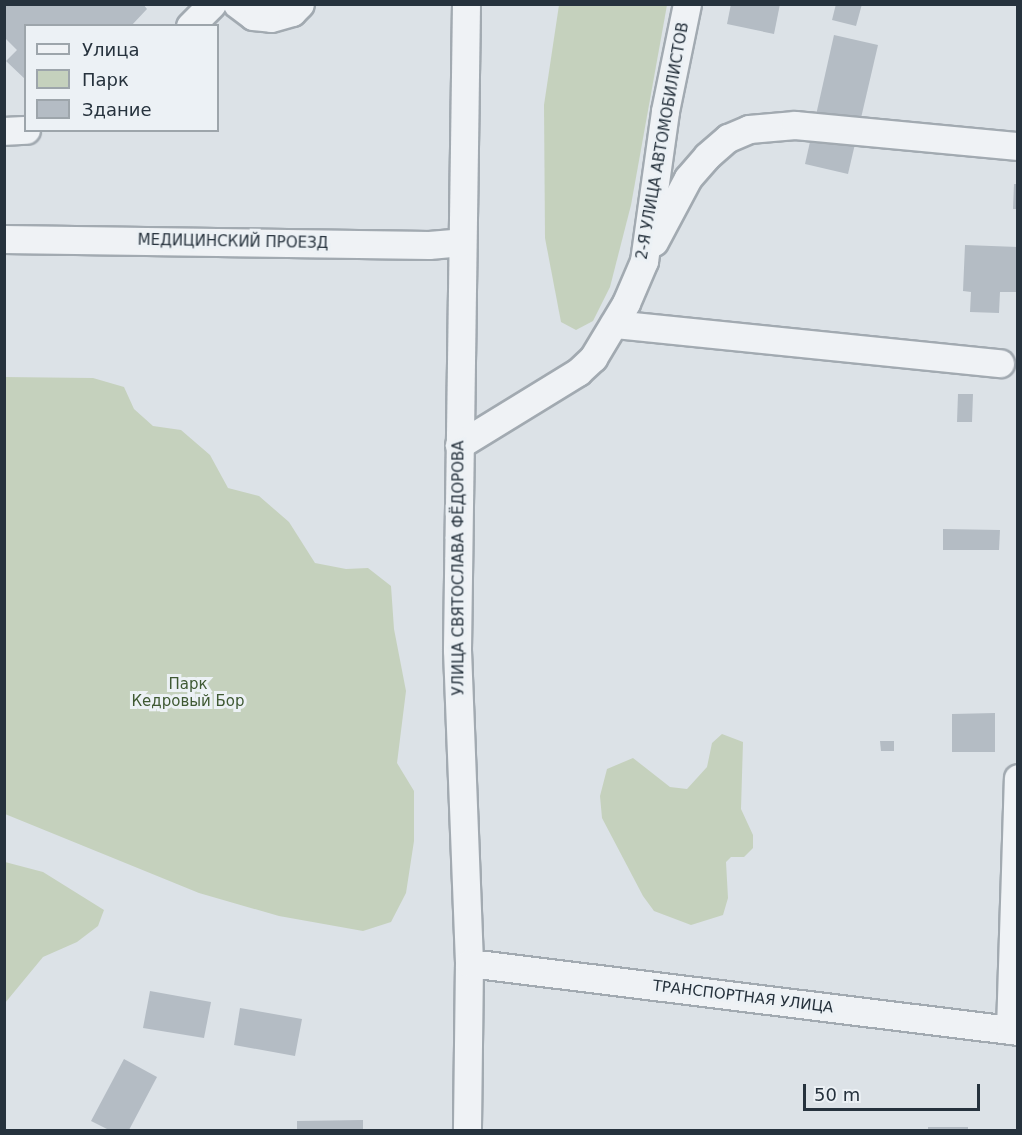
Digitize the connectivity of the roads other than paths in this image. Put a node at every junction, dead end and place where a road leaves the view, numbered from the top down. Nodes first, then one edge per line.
1 (212, 4) edge
2 (237, 4) edge
3 (300, 4) edge
4 (466, 4) edge
5 (687, 4) edge
6 (192, 24) edge
7 (24, 130) edge
8 (4, 131) edge
9 (1017, 146) edge
10 (4, 239) edge
11 (462, 242) junction
12 (644, 261) junction
13 (614, 324) junction
14 (1000, 363) dead end
15 (459, 445) junction
16 (1017, 778) edge
17 (469, 963) junction
18 (1014, 1030) edge
19 (467, 1131) edge

1 - 6 street
2 - 3 street
4 - 11 street, УЛИЦА СВЯТОСЛАВА ФЁДОРОВА
5 - 12 street, 2-Я УЛИЦА АВТОМОБИЛИСТОВ
7 - 8 street
9 - 12 street
10 - 11 street, МЕДИЦИНСКИЙ ПРОЕЗД
11 - 15 street, УЛИЦА СВЯТОСЛАВА ФЁДОРОВА
12 - 13 street, 2-Я УЛИЦА АВТОМОБИЛИСТОВ
13 - 14 street
13 - 15 street, 2-Я УЛИЦА АВТОМОБИЛИСТОВ
15 - 17 street, УЛИЦА СВЯТОСЛАВА ФЁДОРОВА
16 - 18 street
17 - 18 street, ТРАНСПОРТНАЯ УЛИЦА
17 - 19 street, УЛИЦА СВЯТОСЛАВА ФЁДОРОВА

